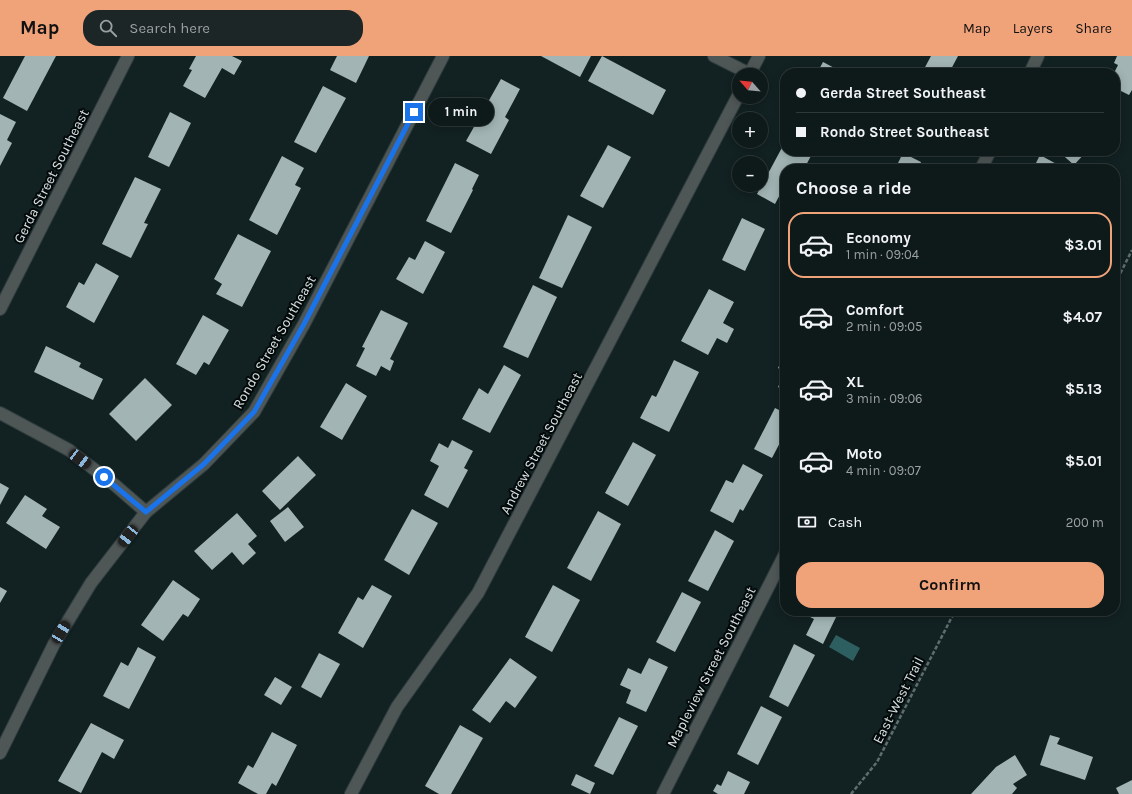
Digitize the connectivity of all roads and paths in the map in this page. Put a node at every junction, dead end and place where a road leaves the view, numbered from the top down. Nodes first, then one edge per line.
1 (128, 56) edge
2 (443, 56) edge
3 (714, 56) edge
4 (759, 56) edge
5 (1038, 56) edge
6 (737, 68) edge
7 (752, 68) edge
8 (1032, 68) edge
9 (734, 104) edge
10 (1132, 250) edge
11 (1120, 274) edge
12 (0, 309) edge
13 (0, 413) edge
14 (146, 512) junction
15 (780, 564) edge
16 (952, 616) edge
17 (0, 753) edge
18 (351, 794) edge
19 (663, 794) edge
20 (851, 794) edge

1 - 12 street, Gerda Street Southeast
2 - 14 street, Rondo Street Southeast
3 - 6 street
4 - 7 street
5 - 8 street
9 - 18 street, Andrew Street Southeast
10 - 11 path
13 - 14 street
14 - 17 street, Rondo Street Southeast
15 - 19 street, Mapleview Street Southeast
16 - 20 path, East-West Trail

